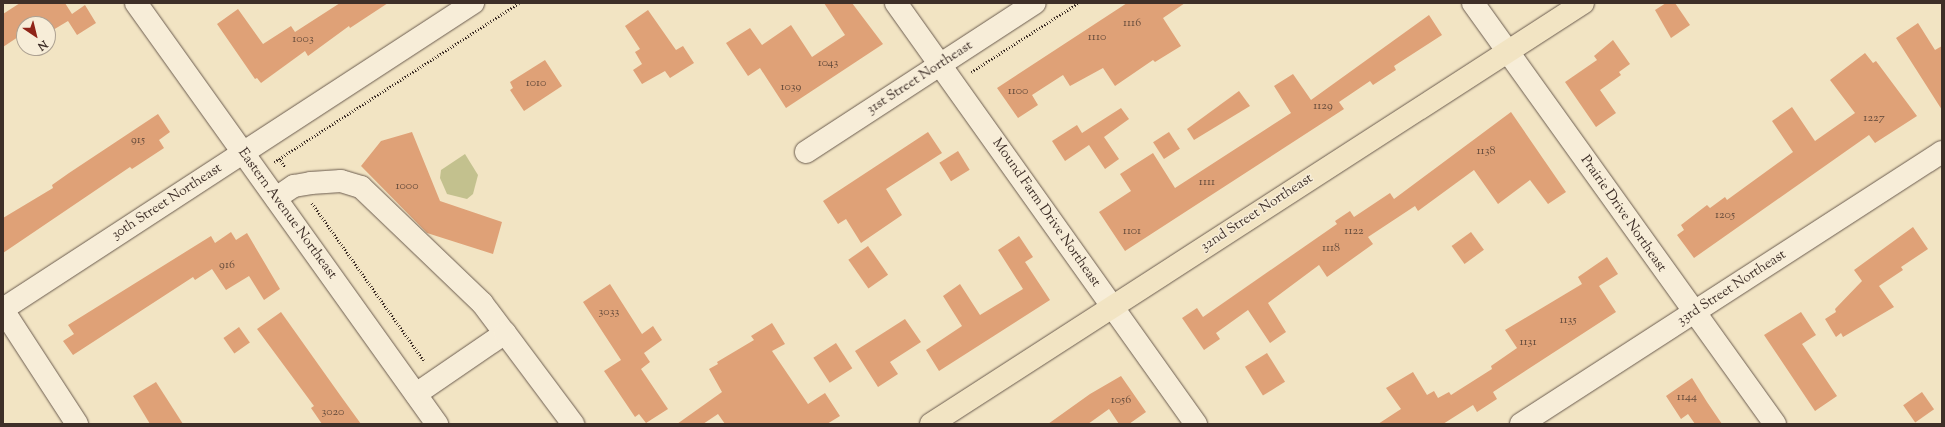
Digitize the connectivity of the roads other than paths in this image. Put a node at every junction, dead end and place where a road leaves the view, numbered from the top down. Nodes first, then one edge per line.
1 (136, 3) edge
2 (473, 3) edge
3 (896, 3) edge
4 (1035, 3) edge
5 (1473, 3) edge
6 (1583, 3) edge
7 (1509, 52) junction
8 (941, 64) junction
9 (243, 152) junction
10 (806, 152) dead end
11 (1942, 152) edge
12 (276, 198) junction
13 (1112, 306) junction
14 (3, 310) edge
15 (1694, 313) junction
16 (506, 333) junction
17 (416, 394) junction
18 (77, 424) edge
19 (437, 424) edge
20 (573, 424) edge
21 (931, 424) edge
22 (1196, 424) edge
23 (1521, 424) edge
24 (1775, 424) edge

1 - 9 street, Eastern Avenue Northeast
2 - 9 street, 30th Street Northeast
3 - 8 street, Mound Farm Drive Northeast
4 - 8 street, 31st Street Northeast
5 - 7 street, Prairie Drive Northeast
6 - 7 main road, 32nd Street Northeast
7 - 13 main road, 32nd Street Northeast
7 - 15 street, Prairie Drive Northeast
8 - 10 street, 31st Street Northeast
8 - 13 street, Mound Farm Drive Northeast
9 - 12 street, Eastern Avenue Northeast
9 - 14 street, 30th Street Northeast
11 - 15 street, 33rd Street Northeast
12 - 16 street
12 - 17 street, Eastern Avenue Northeast
13 - 21 main road, 32nd Street Northeast
13 - 22 street, Mound Farm Drive Northeast
14 - 18 street
15 - 23 street, 33rd Street Northeast
15 - 24 street, Prairie Drive Northeast
16 - 17 street
16 - 20 street
17 - 19 street, Eastern Avenue Northeast

